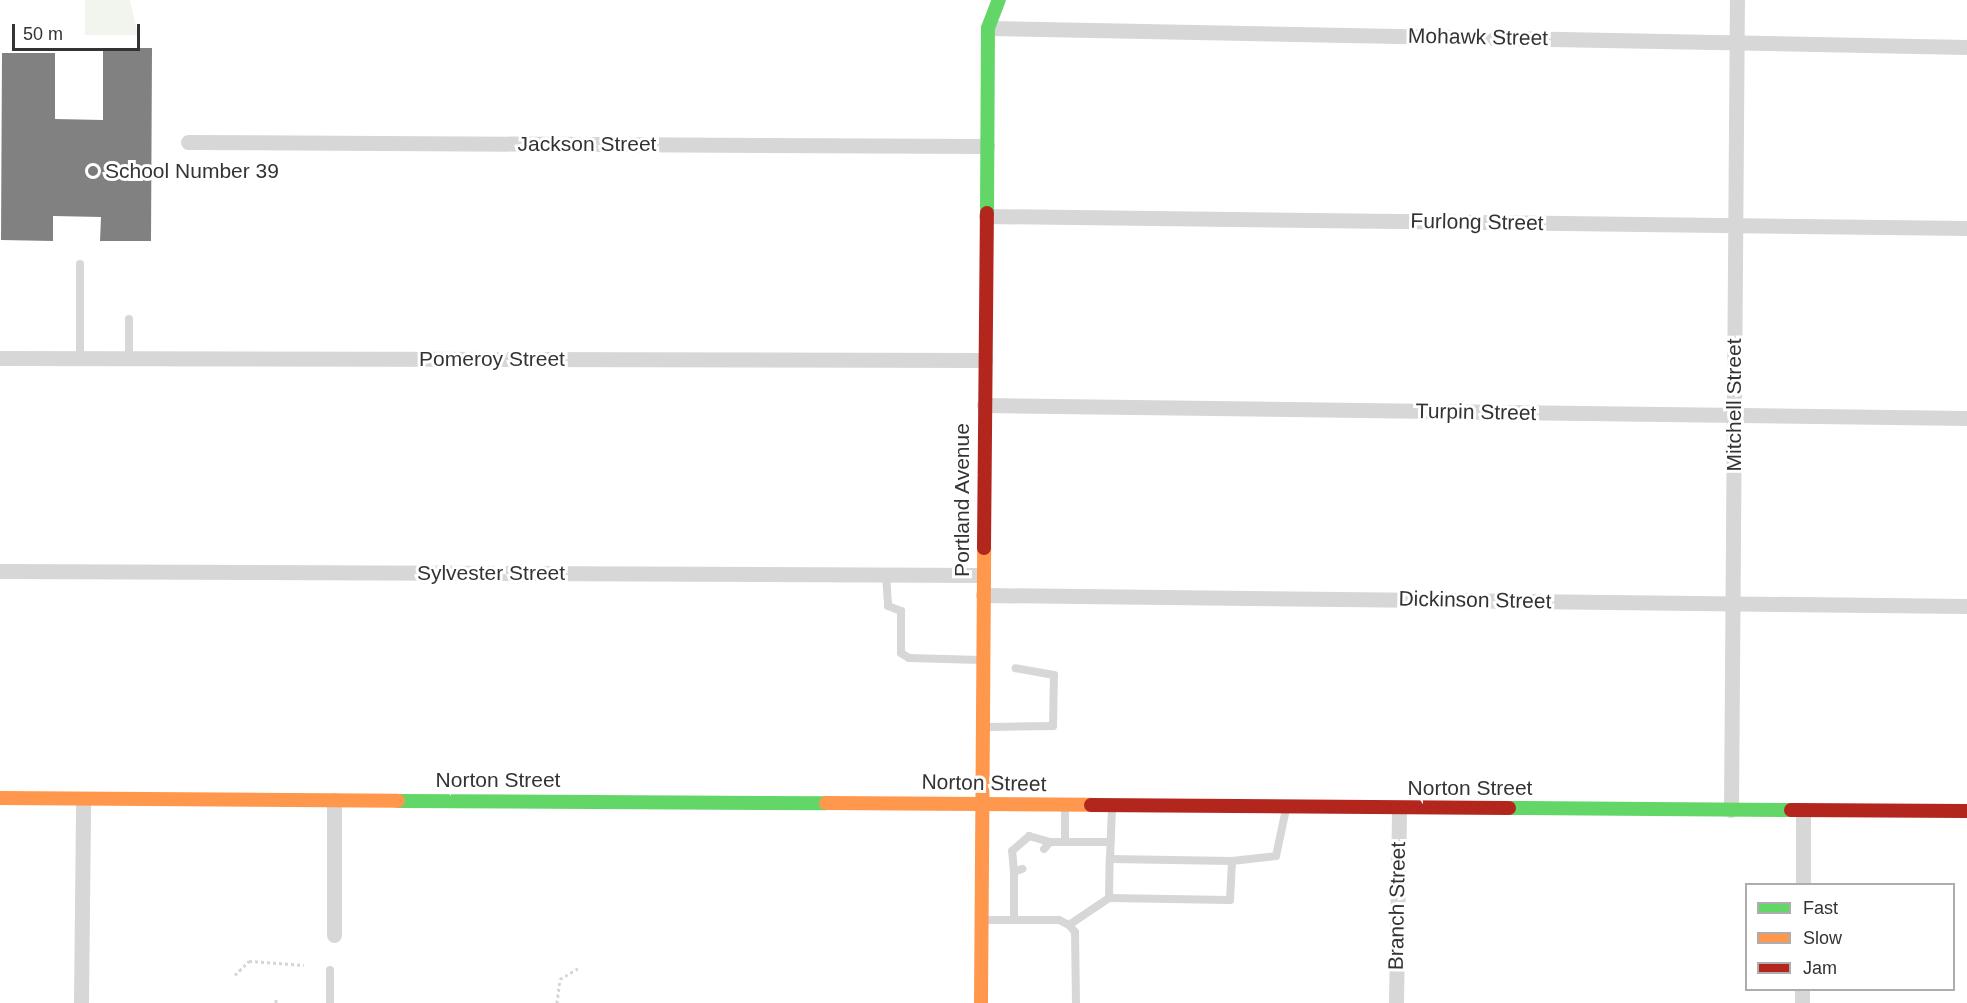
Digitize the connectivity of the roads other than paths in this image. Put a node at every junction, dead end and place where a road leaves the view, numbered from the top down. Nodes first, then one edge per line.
1 (999, 0) edge
2 (1737, 0) edge
3 (988, 28) junction
4 (1737, 42) junction
5 (1967, 47) edge
6 (188, 142) dead end
7 (987, 146) junction
8 (986, 216) junction
9 (1735, 225) junction
10 (1967, 228) edge
11 (80, 264) dead end
12 (129, 320) dead end
13 (0, 358) edge
14 (80, 358) junction
15 (129, 358) junction
16 (985, 360) junction
17 (984, 405) junction
18 (1734, 415) junction
19 (1967, 418) edge
20 (0, 572) edge
21 (886, 574) junction
22 (983, 575) junction
23 (983, 595) junction
24 (1732, 604) junction
25 (1967, 606) edge
26 (983, 660) junction
27 (1016, 668) dead end
28 (984, 727) junction
29 (0, 798) edge
30 (83, 799) junction
31 (334, 800) junction
32 (983, 803) junction
33 (1065, 806) junction
34 (1112, 807) junction
35 (1286, 807) junction
36 (1399, 808) junction
37 (1731, 810) junction
38 (1803, 810) junction
39 (1967, 811) edge
40 (1050, 842) junction
41 (1065, 842) junction
42 (1110, 842) junction
43 (1044, 849) dead end
44 (1110, 860) junction
45 (1232, 861) junction
46 (1803, 883) edge
47 (1109, 898) junction
48 (1014, 917) junction
49 (982, 920) junction
50 (1069, 925) junction
51 (334, 935) dead end
52 (330, 970) dead end
53 (81, 1003) edge
54 (330, 1003) edge
55 (981, 1003) edge
56 (1076, 1003) edge
57 (1396, 1003) edge

1 - 3 main road, Portland Avenue
2 - 4 street, Mitchell Street
3 - 4 street, Mohawk Street
3 - 7 main road, Portland Avenue
4 - 5 street, Mohawk Street
4 - 9 street, Mitchell Street
6 - 7 street, Jackson Street
7 - 8 main road, Portland Avenue
8 - 9 street, Furlong Street
8 - 16 main road, Portland Avenue
9 - 10 street, Furlong Street
9 - 18 street, Mitchell Street
11 - 14 lane
12 - 15 lane
13 - 14 street, Pomeroy Street
14 - 15 street, Pomeroy Street
15 - 16 street, Pomeroy Street
16 - 17 main road, Portland Avenue
17 - 18 street, Turpin Street
17 - 22 main road, Portland Avenue
18 - 19 street, Turpin Street
18 - 24 street, Mitchell Street
20 - 21 street, Sylvester Street
21 - 22 street, Sylvester Street
21 - 26 lane
22 - 23 main road, Portland Avenue
23 - 24 street, Dickinson Street
23 - 26 main road, Portland Avenue
24 - 25 street, Dickinson Street
24 - 37 street, Mitchell Street
26 - 28 main road, Portland Avenue
27 - 28 lane
28 - 32 main road, Portland Avenue
29 - 30 main road, Norton Street
30 - 31 main road, Norton Street
30 - 53 street
31 - 32 main road, Norton Street
31 - 51 street
32 - 33 main road, Norton Street
32 - 49 main road, Portland Avenue
33 - 34 main road, Norton Street
33 - 41 lane
34 - 35 main road, Norton Street
34 - 42 lane
35 - 36 main road, Norton Street
35 - 45 lane
36 - 37 main road, Norton Street
36 - 57 street, Branch Street
37 - 38 main road, Norton Street
38 - 39 main road, Norton Street
38 - 46 street
40 - 41 lane
40 - 43 lane
40 - 48 lane
41 - 42 lane
42 - 44 lane
44 - 45 lane
44 - 47 lane
45 - 47 lane
47 - 50 lane
48 - 49 lane
48 - 50 lane
49 - 55 main road, Portland Avenue
50 - 56 lane
52 - 54 lane

